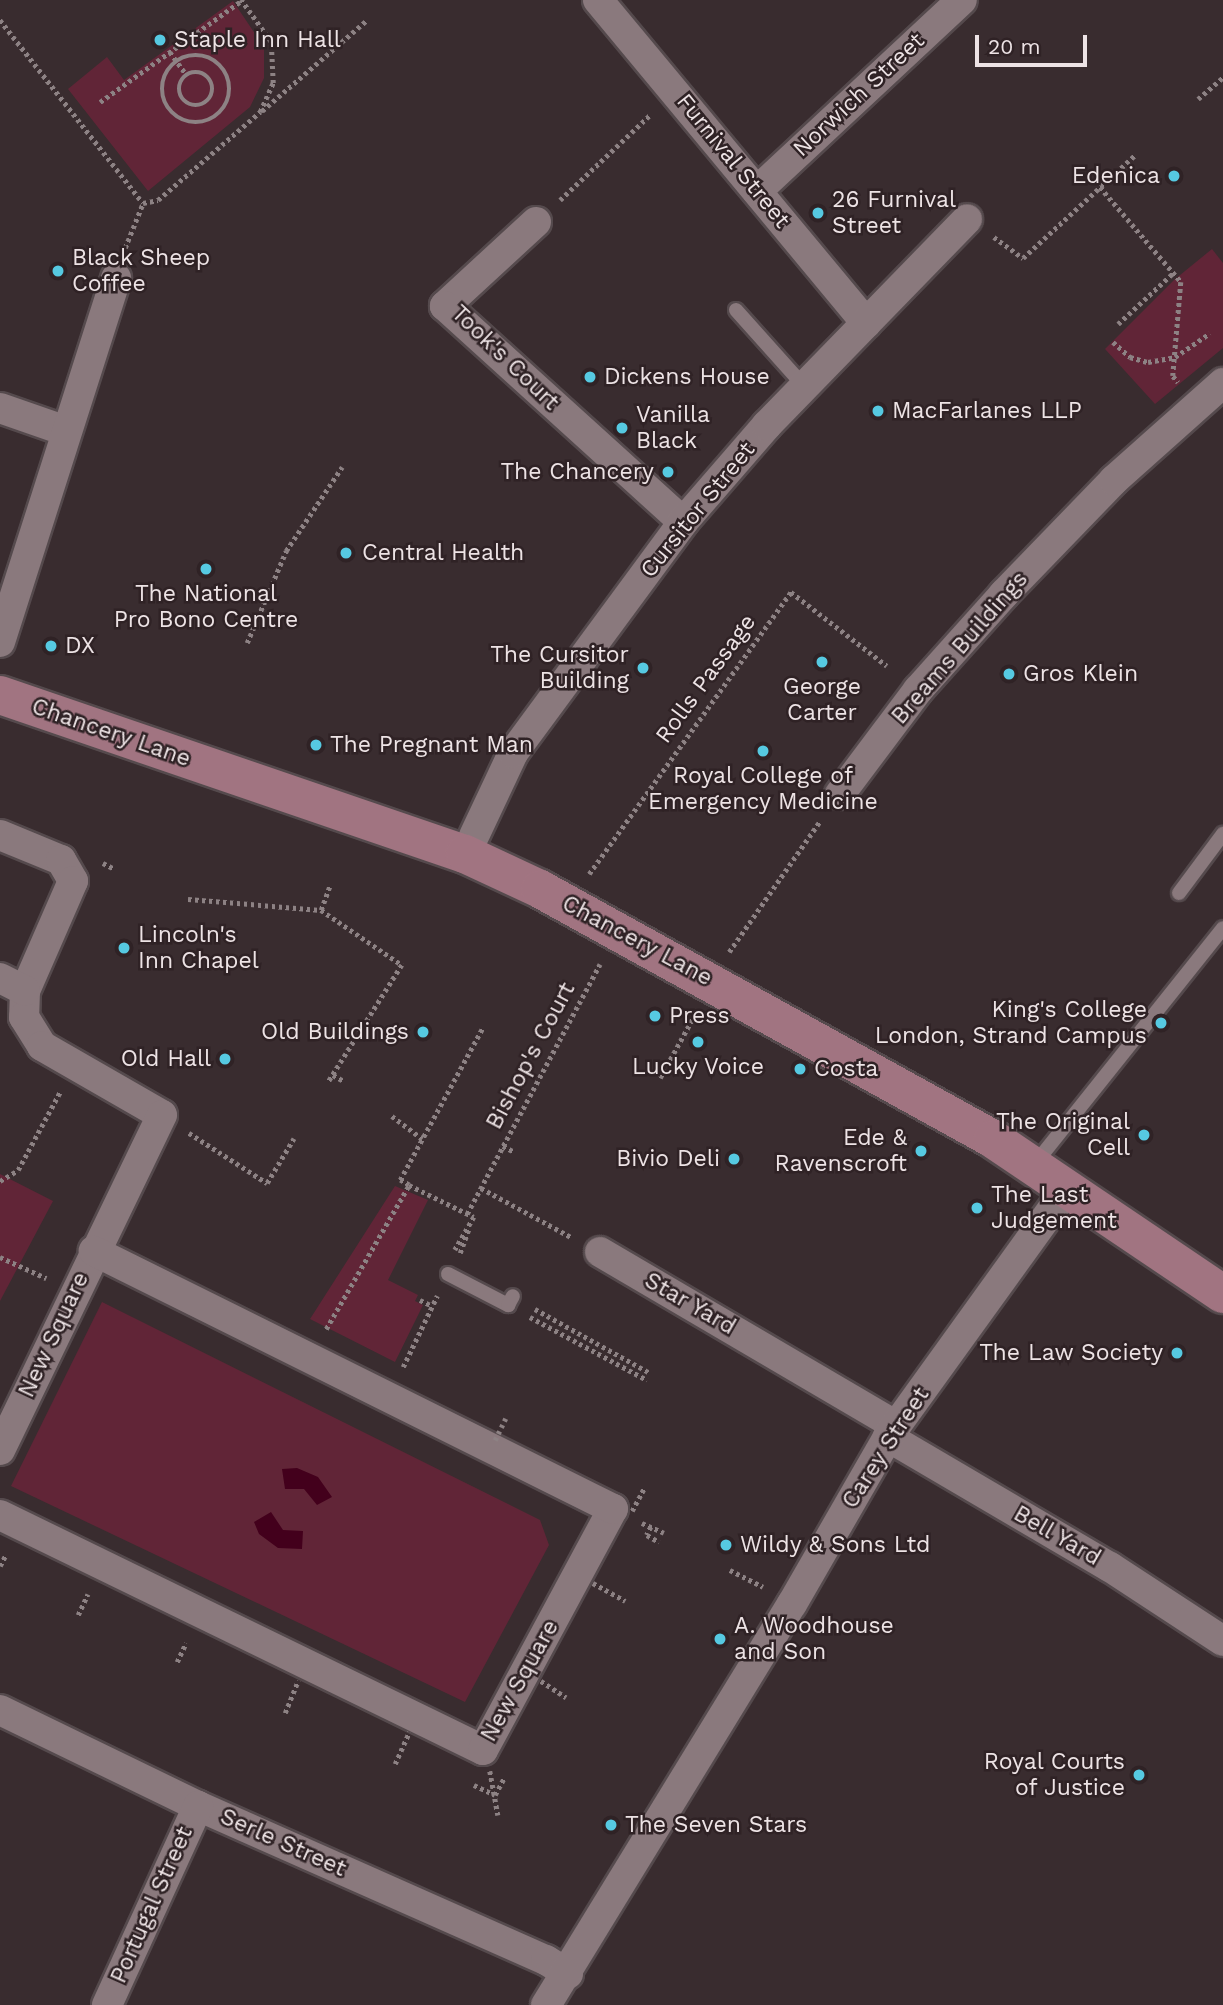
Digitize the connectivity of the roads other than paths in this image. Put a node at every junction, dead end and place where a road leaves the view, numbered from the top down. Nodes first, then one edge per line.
1 (597, 0) edge
2 (961, 0) edge
3 (757, 191) junction
4 (967, 219) road end
5 (536, 222) road end
6 (116, 278) dead end
7 (736, 310) dead end
8 (866, 323) junction
9 (1223, 383) edge
10 (804, 386) junction
11 (0, 408) edge
12 (66, 431) junction
13 (683, 522) junction
14 (0, 642) edge
15 (0, 695) edge
16 (840, 794) road end
17 (1223, 834) edge
18 (0, 835) edge
19 (474, 836) dead end
20 (1179, 893) dead end
21 (1223, 928) edge
22 (13, 984) edge
23 (1034, 1165) junction
24 (1067, 1189) junction
25 (94, 1251) junction
26 (600, 1252) road end
27 (448, 1274) road end
28 (1221, 1288) edge
29 (510, 1301) road end
30 (892, 1431) junction
31 (0, 1450) edge
32 (0, 1515) edge
33 (1223, 1641) edge
34 (0, 1710) edge
35 (198, 1806) junction
36 (568, 1974) junction
37 (107, 2005) edge
38 (546, 2005) edge

1 - 3 street, Furnival Street
2 - 3 street, Norwich Street
3 - 8 street, Furnival Street
4 - 8 street, Cursitor Street
5 - 13 street, Took's Court
6 - 12 street
7 - 10 lane
8 - 10 street, Cursitor Street
9 - 16 street, Breams Buildings
10 - 13 street, Cursitor Street
11 - 12 street
12 - 14 street
13 - 19 street, Cursitor Street
15 - 23 main road, Chancery Lane
17 - 20 lane
18 - 22 street
21 - 23 lane
22 - 25 street
23 - 24 main road, Chancery Lane
24 - 28 main road, Chancery Lane
24 - 30 street, Carey Street
25 - 31 street, New Square
25 - 32 street, New Square
26 - 30 street, Star Yard
27 - 29 lane
30 - 33 street, Bell Yard
30 - 36 street, Carey Street
34 - 35 street, Serle Street
35 - 36 street, Serle Street
35 - 37 street, Portugal Street
36 - 38 street, Carey Street

